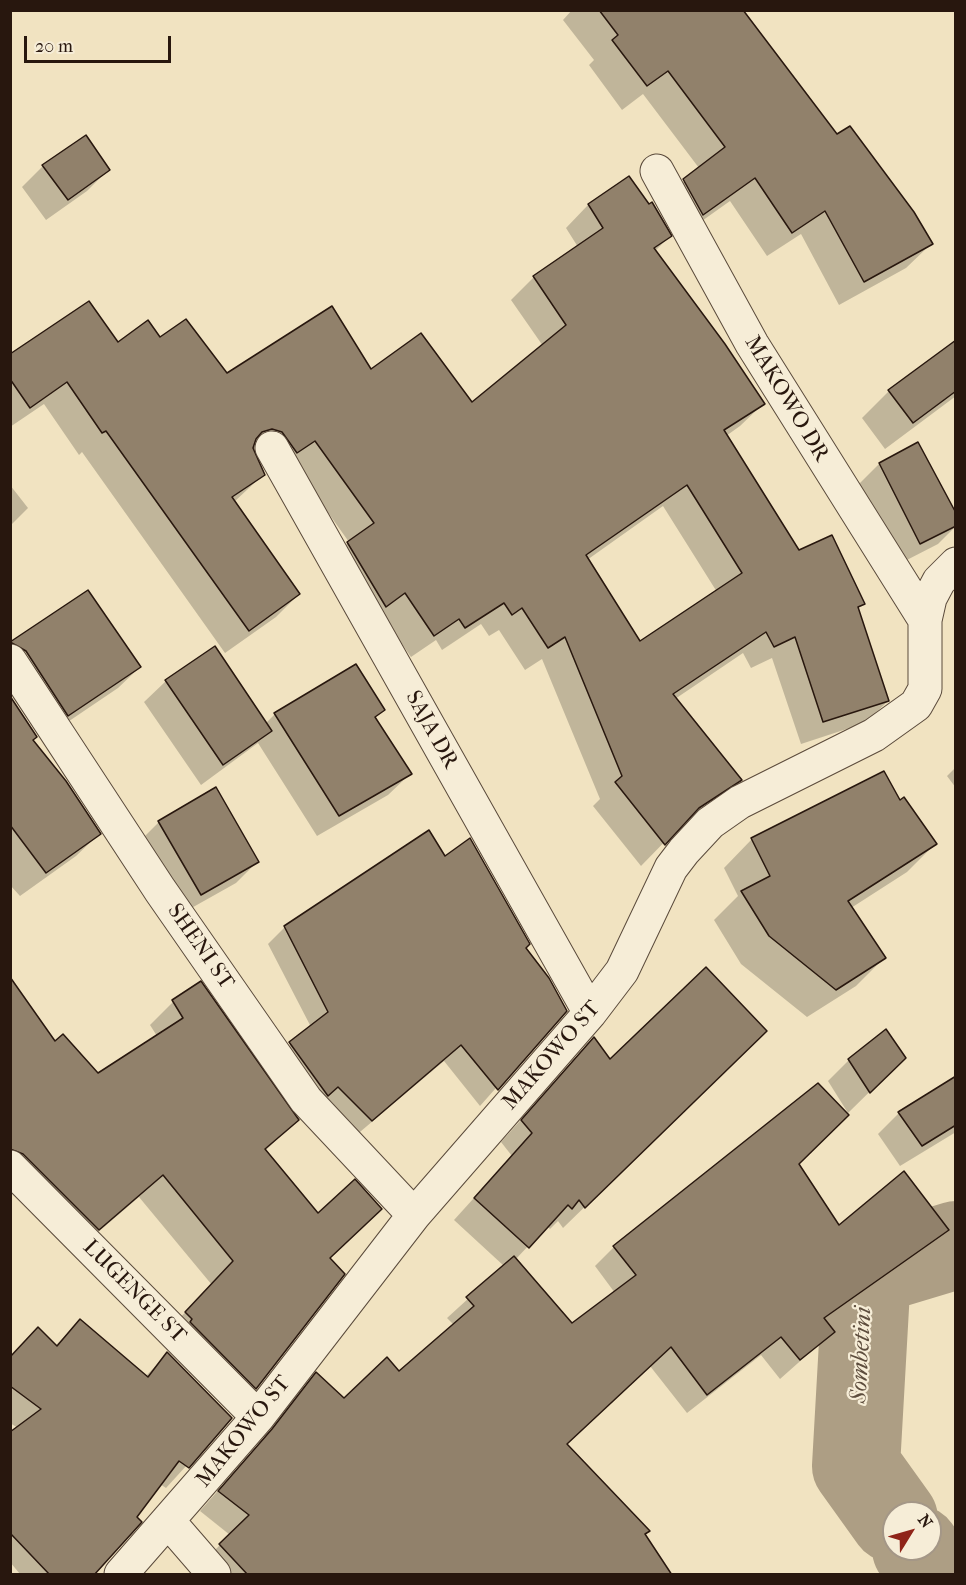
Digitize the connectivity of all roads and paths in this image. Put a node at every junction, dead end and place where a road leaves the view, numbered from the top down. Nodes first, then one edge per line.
1 (657, 171) dead end
2 (272, 448) dead end
3 (956, 564) edge
4 (925, 620) junction
5 (10, 661) edge
6 (590, 1013) junction
7 (10, 1167) edge
8 (414, 1215) junction
9 (258, 1418) junction
10 (170, 1522) junction
11 (122, 1575) edge
12 (214, 1575) edge

1 - 4 street, MAKOWO DR
2 - 6 street, SAJA DR
3 - 4 street, MAKOWO ST
4 - 6 street, MAKOWO ST
5 - 8 street, SHENI ST
6 - 8 street, MAKOWO ST
7 - 9 street, LUGENGE ST
8 - 9 street, MAKOWO ST
9 - 10 street, MAKOWO ST
10 - 11 street, MAKOWO ST
10 - 12 street

